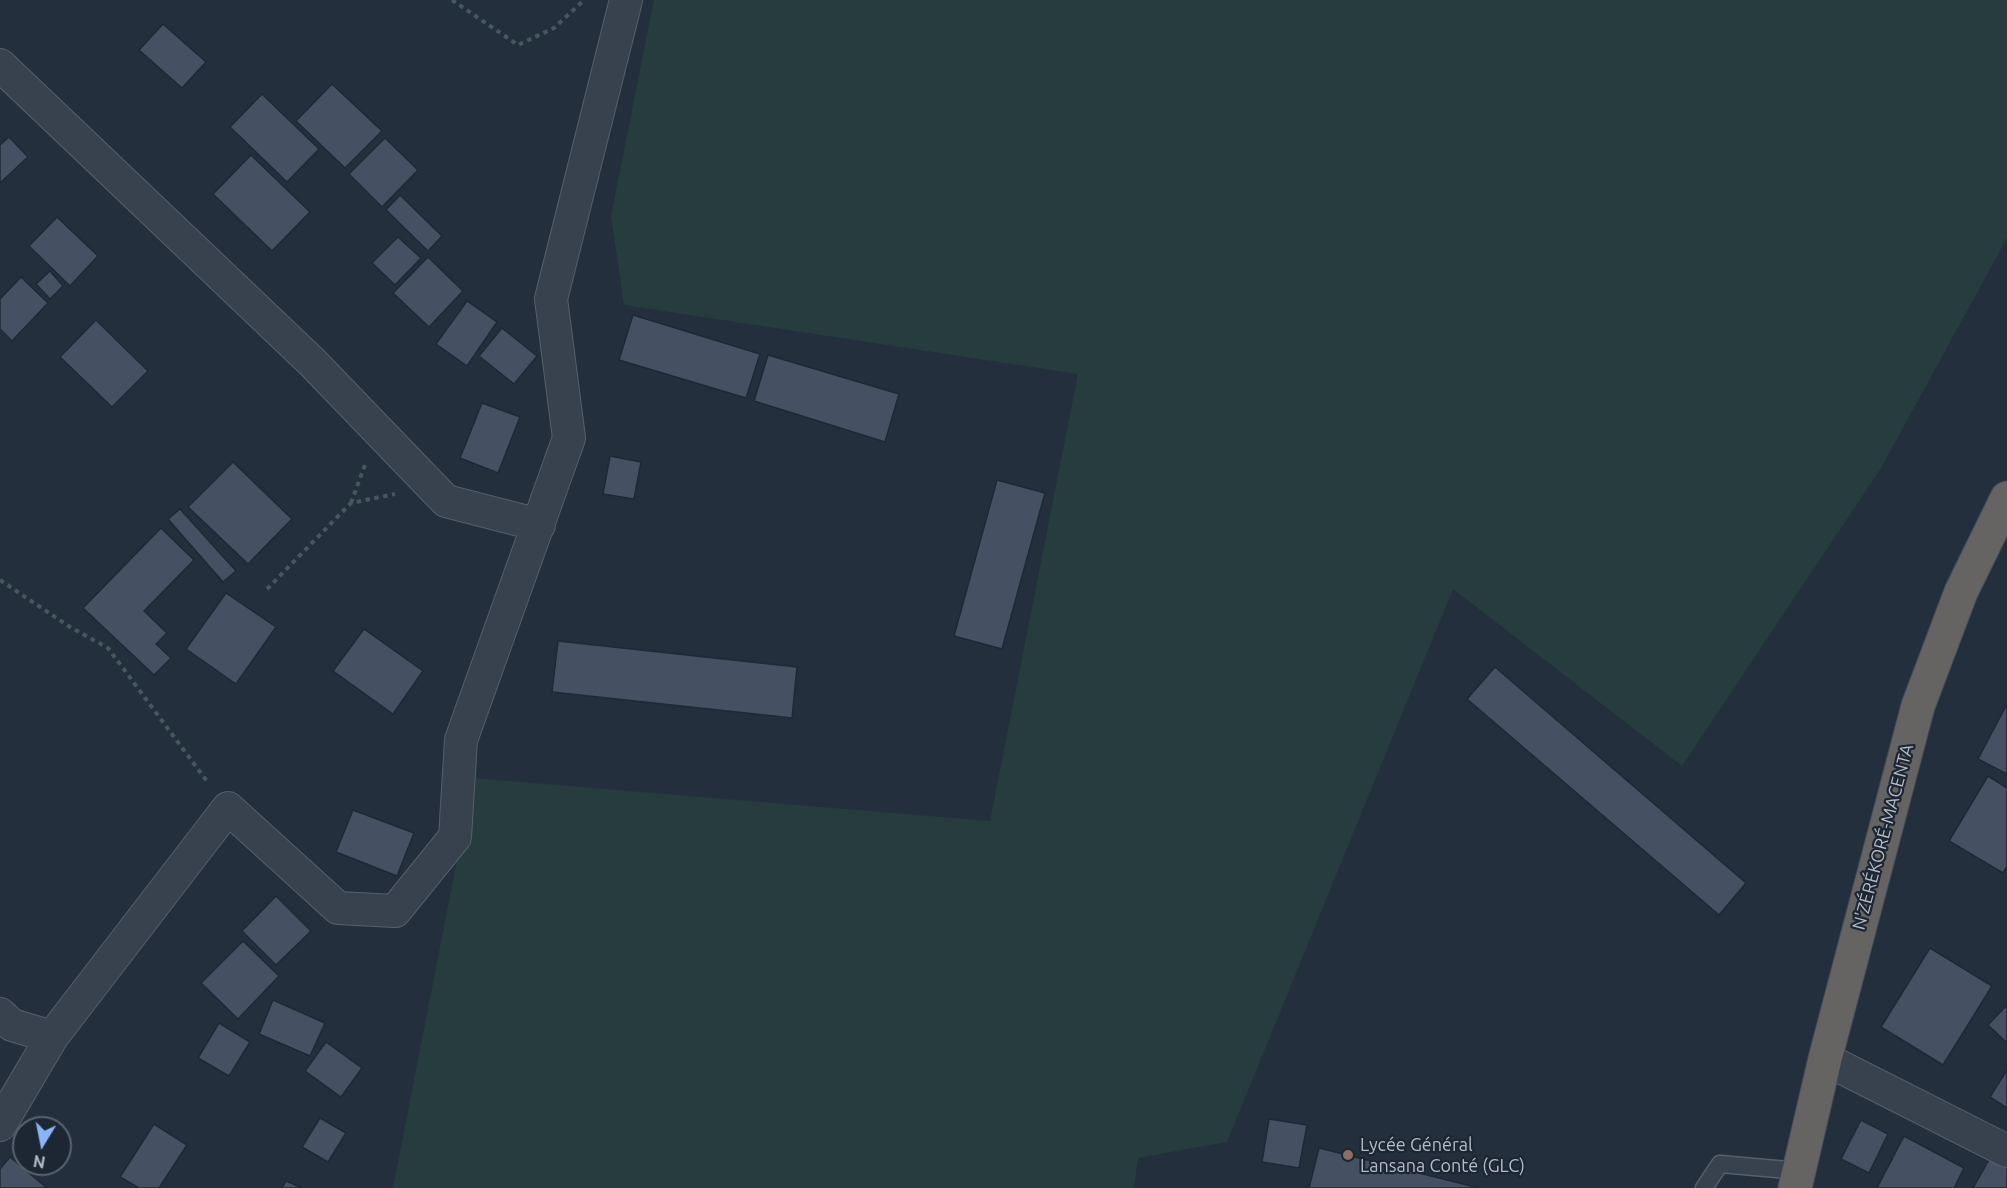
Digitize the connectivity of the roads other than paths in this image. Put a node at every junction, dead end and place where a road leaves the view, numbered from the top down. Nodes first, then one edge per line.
1 (626, 0) edge
2 (0, 65) edge
3 (2007, 498) edge
4 (539, 525) junction
5 (4, 1025) edge
6 (52, 1037) junction
7 (1825, 1059) junction
8 (0, 1125) edge
9 (2007, 1151) edge
10 (1797, 1179) edge
11 (1704, 1188) edge

1 - 4 street
2 - 4 street
3 - 7 highway, N'ZÉRÉKORÉ-MACENTA
4 - 6 street
5 - 6 street
6 - 8 street
7 - 9 street
7 - 10 highway, N'ZÉRÉKORÉ-MACENTA
10 - 11 lane

